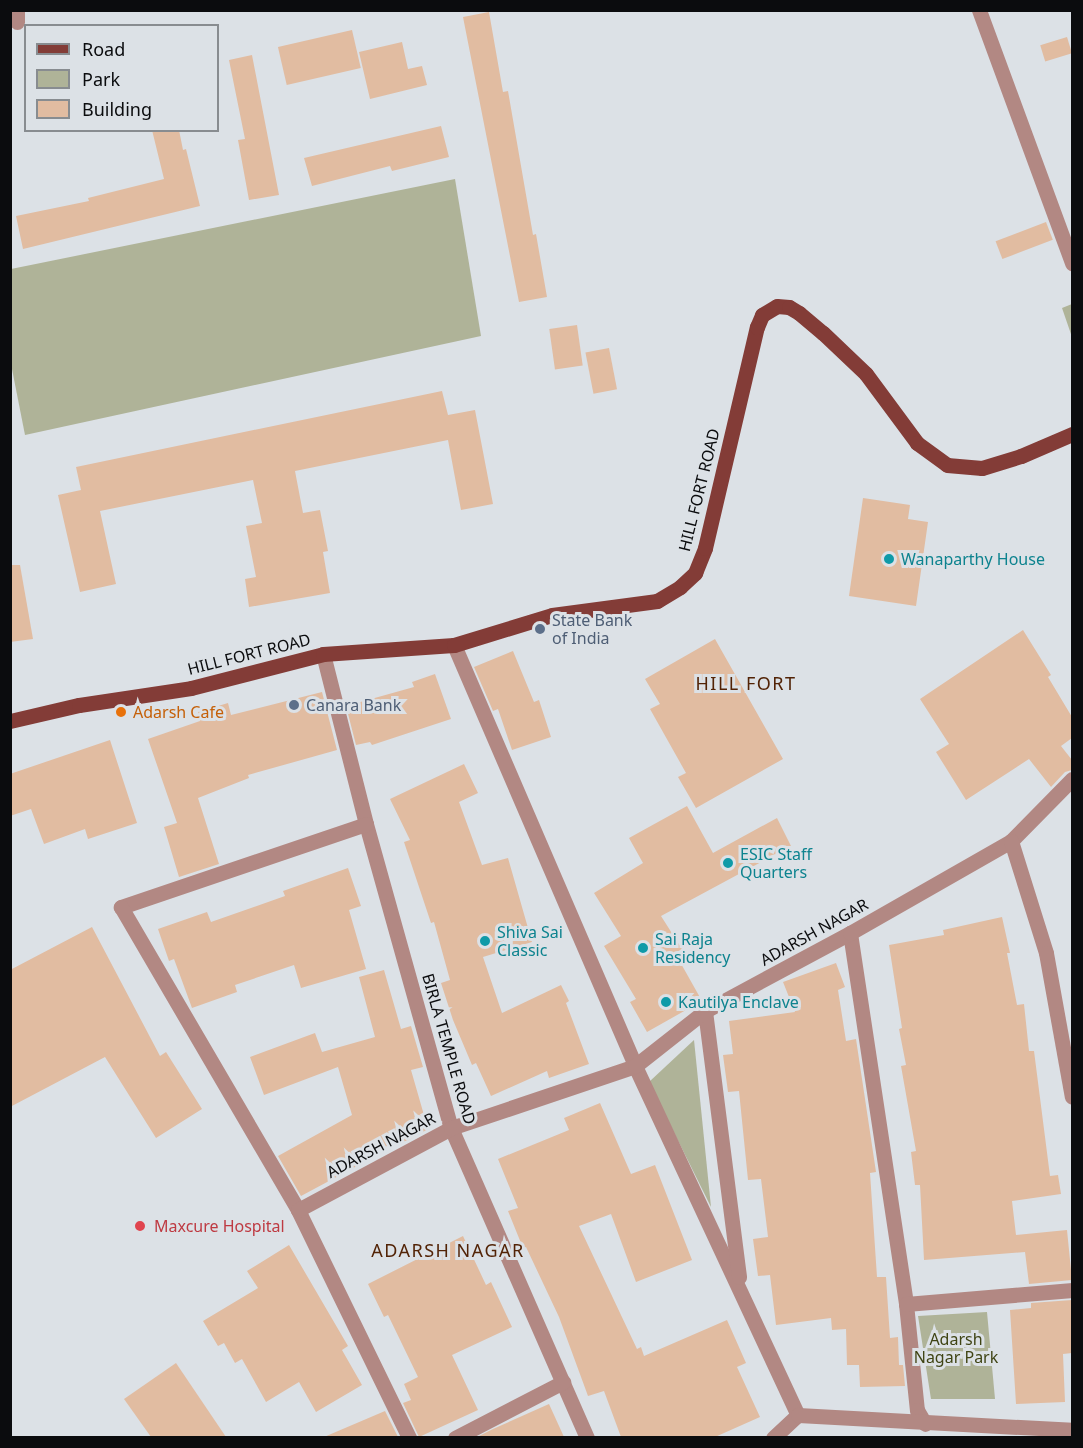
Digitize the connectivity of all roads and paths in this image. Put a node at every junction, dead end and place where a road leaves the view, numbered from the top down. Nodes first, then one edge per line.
1 (979, 10) edge
2 (1072, 263) edge
3 (1072, 434) edge
4 (454, 645) junction
5 (323, 654) junction
6 (10, 721) edge
7 (1072, 779) edge
8 (366, 824) junction
9 (1011, 840) junction
10 (850, 933) junction
11 (705, 1011) junction
12 (635, 1066) junction
13 (1072, 1097) edge
14 (451, 1128) junction
15 (298, 1210) junction
16 (1072, 1290) edge
17 (741, 1291) junction
18 (906, 1304) junction
19 (563, 1382) junction
20 (798, 1415) junction
21 (925, 1424) junction
22 (1072, 1430) edge
23 (1034, 1433) edge
24 (409, 1437) edge
25 (455, 1437) edge
26 (587, 1437) edge
27 (773, 1437) edge

1 - 2 street
3 - 4 main road, HILL FORT ROAD
4 - 5 main road, HILL FORT ROAD
4 - 12 street
5 - 6 main road, HILL FORT ROAD
5 - 8 street, BIRLA TEMPLE ROAD
7 - 9 street, ADARSH NAGAR
8 - 14 street, BIRLA TEMPLE ROAD
8 - 15 street
9 - 10 street, ADARSH NAGAR
9 - 13 street
10 - 11 street, ADARSH NAGAR
10 - 18 street
11 - 12 street, ADARSH NAGAR
11 - 17 street
12 - 14 street, ADARSH NAGAR
12 - 17 street
14 - 15 street, ADARSH NAGAR
14 - 19 street, BIRLA TEMPLE ROAD
15 - 24 street
16 - 18 street
17 - 20 street
18 - 21 street
19 - 25 street
19 - 26 street, BIRLA TEMPLE ROAD
20 - 21 street
20 - 27 street
21 - 23 street
22 - 23 street

